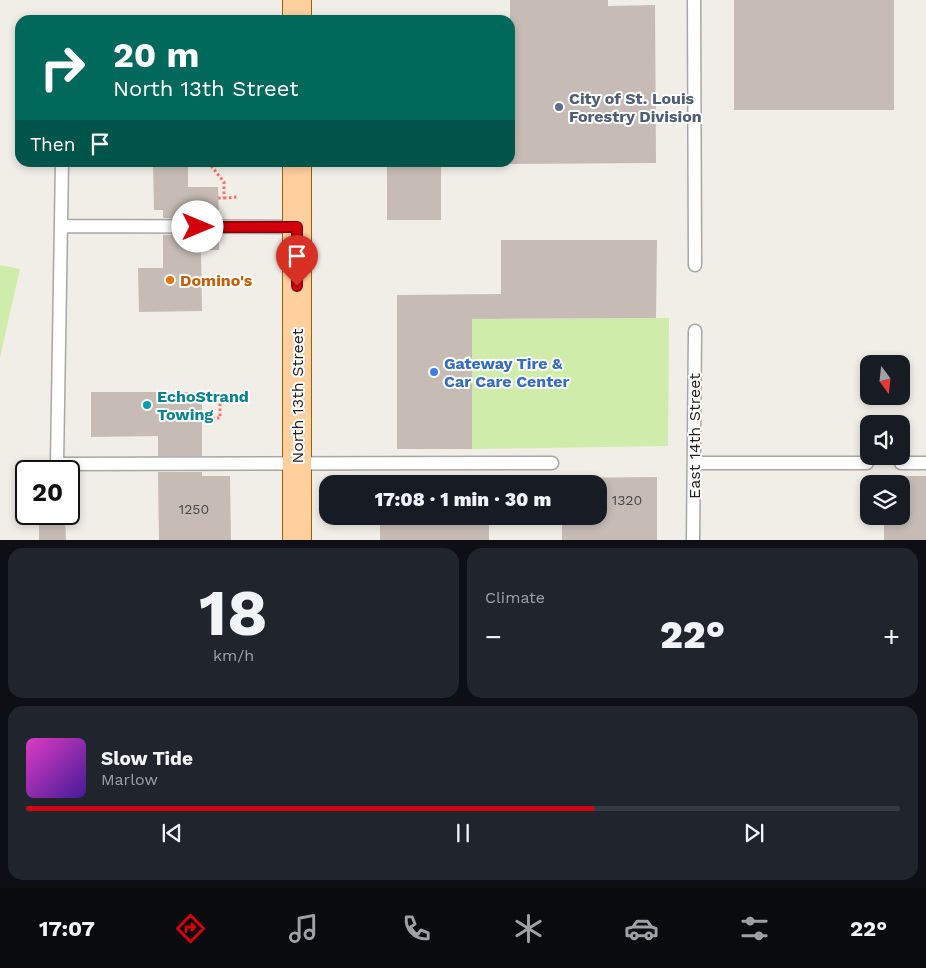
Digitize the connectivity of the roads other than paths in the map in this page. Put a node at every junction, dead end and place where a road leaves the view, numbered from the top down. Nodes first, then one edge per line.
1 (297, 0) edge
2 (694, 0) edge
3 (297, 15) edge
4 (62, 167) edge
5 (297, 167) edge
6 (61, 226) junction
7 (297, 227) junction
8 (695, 265) dead end
9 (694, 331) dead end
10 (860, 462) edge
11 (297, 463) junction
12 (694, 463) junction
13 (910, 463) edge
14 (926, 463) edge
15 (552, 464) dead end
16 (296, 540) edge
17 (693, 540) edge

1 - 3 main road
2 - 8 lane
4 - 6 lane
5 - 7 main road, North 13th Street
6 - 7 lane
6 - 11 lane
7 - 11 main road, North 13th Street
9 - 12 lane, East 14th Street
10 - 12 lane
11 - 15 lane
11 - 16 main road, North 13th Street
12 - 17 lane, East 14th Street
13 - 14 lane

